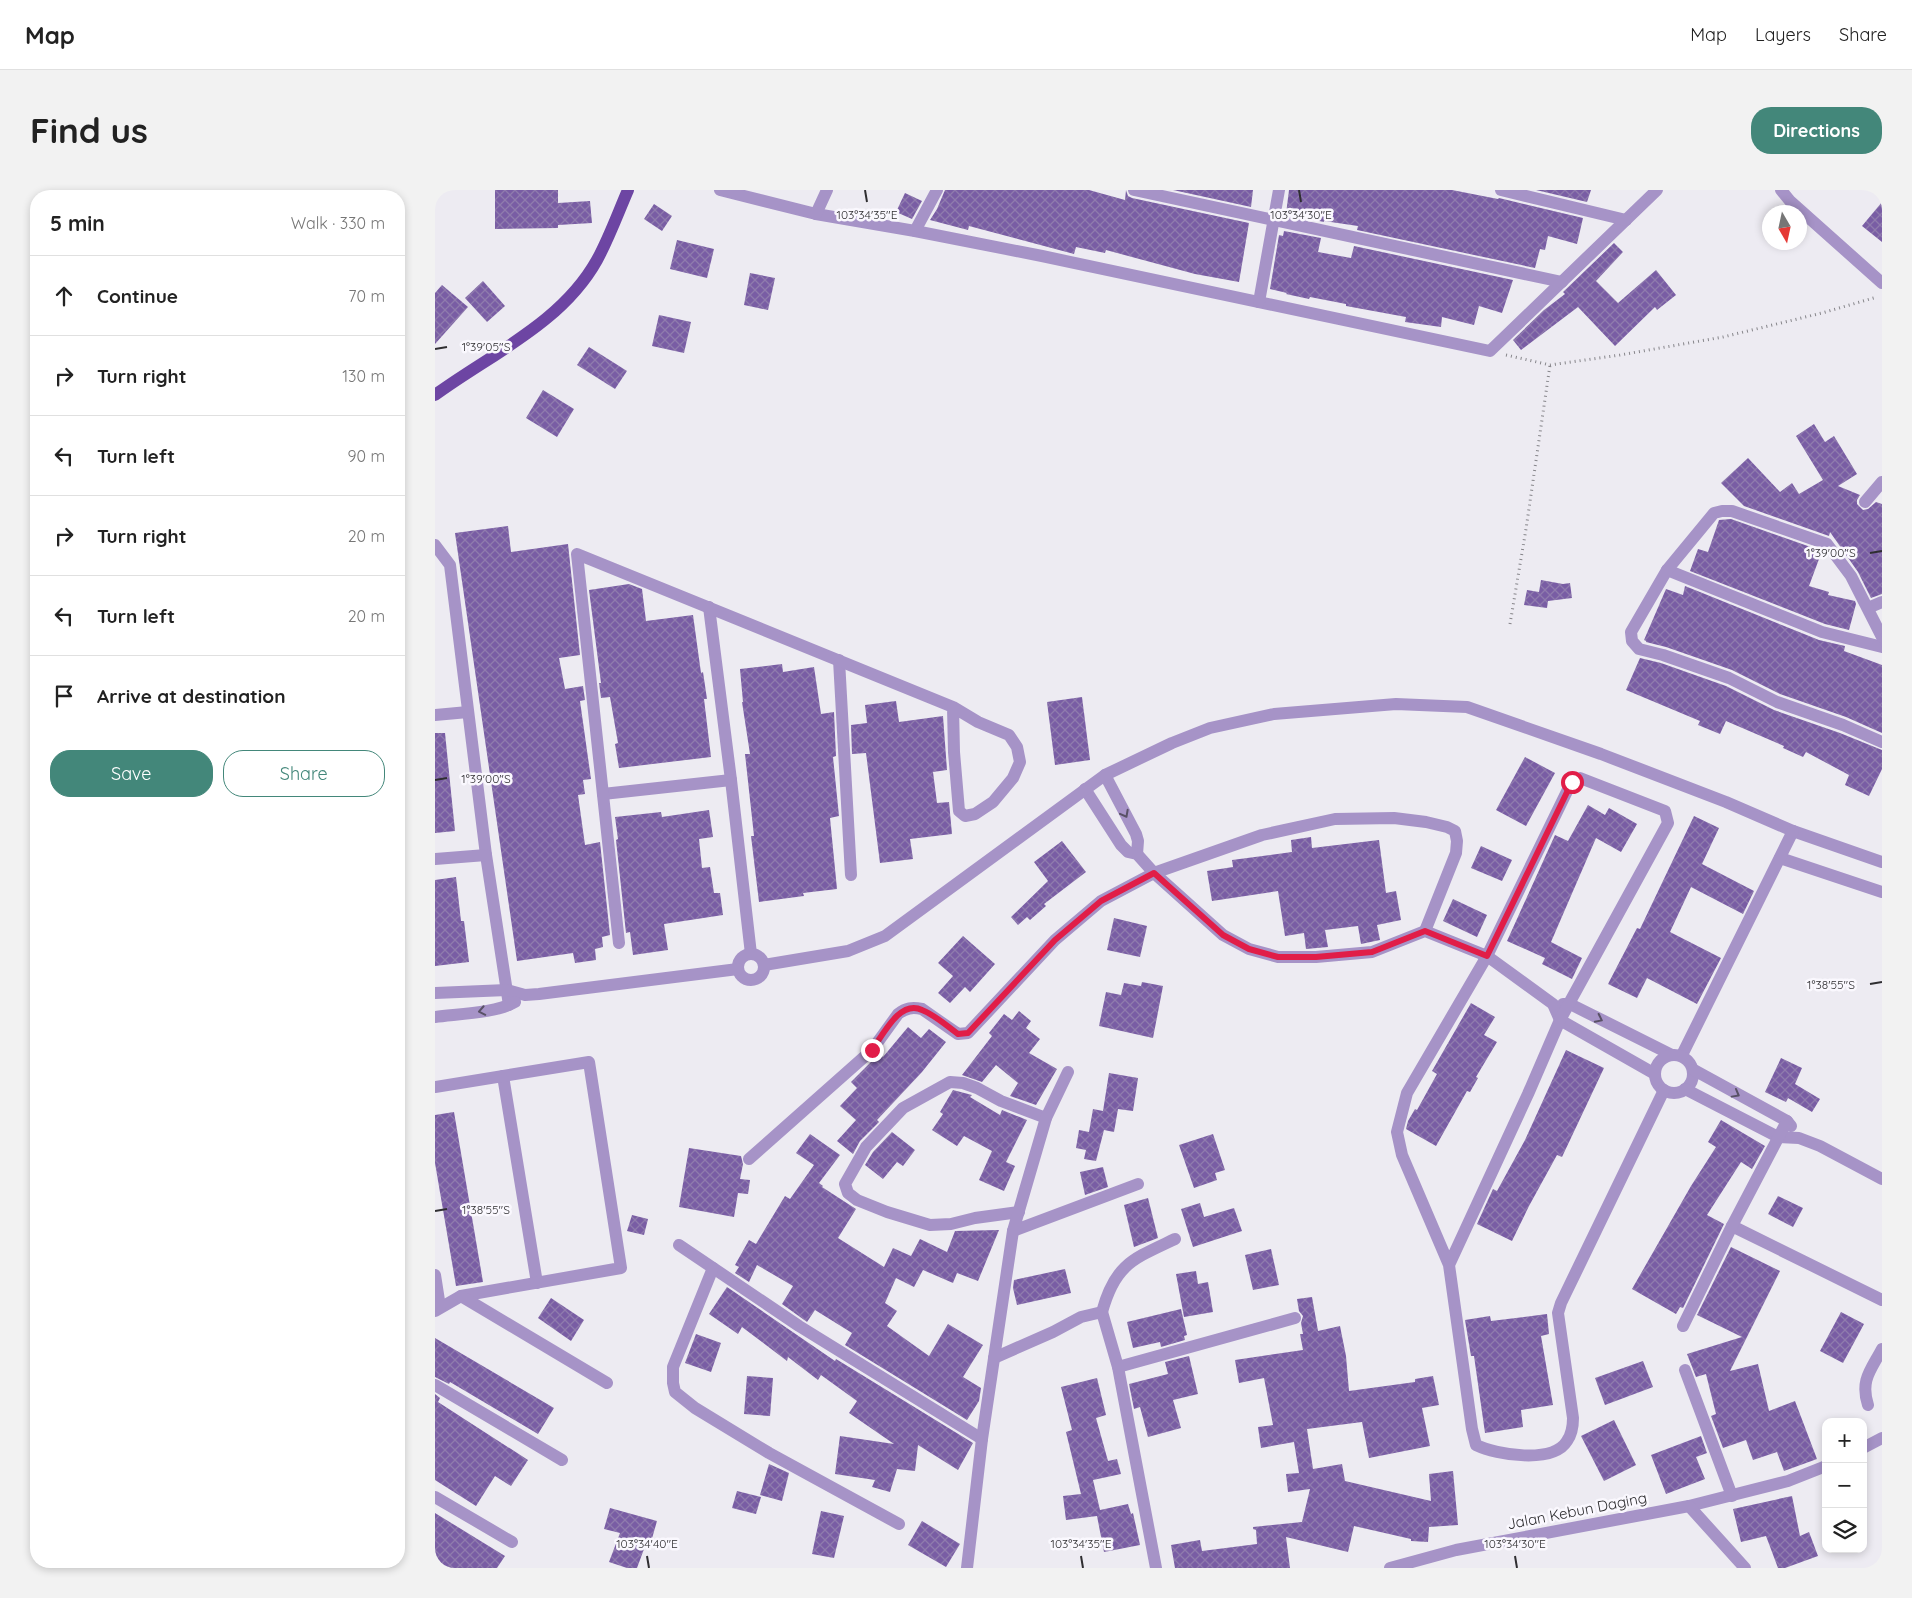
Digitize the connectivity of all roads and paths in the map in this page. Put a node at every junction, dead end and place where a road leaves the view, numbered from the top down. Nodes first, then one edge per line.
1 (627, 190) edge
2 (720, 190) edge
3 (827, 190) edge
4 (937, 190) edge
5 (1134, 190) edge
6 (1279, 190) edge
7 (1501, 190) edge
8 (1657, 190) edge
9 (1781, 190) edge
10 (816, 214) junction
11 (1272, 220) junction
12 (1626, 220) junction
13 (915, 231) junction
14 (1562, 282) junction
15 (1882, 284) edge
16 (1882, 295) edge
17 (1259, 302) junction
18 (1490, 351) junction
19 (1550, 364) junction
20 (435, 395) edge
21 (1882, 482) edge
22 (1865, 502) dead end
23 (435, 544) edge
24 (1667, 570) junction
25 (1882, 602) edge
26 (709, 607) junction
27 (1868, 608) junction
28 (1510, 624) dead end
29 (1882, 637) edge
30 (1882, 646) edge
31 (839, 660) junction
32 (953, 707) junction
33 (468, 712) junction
34 (435, 715) edge
35 (1882, 742) edge
36 (1105, 775) junction
37 (731, 780) junction
38 (1085, 789) junction
39 (603, 794) junction
40 (1793, 830) junction
41 (1137, 854) junction
42 (486, 855) junction
43 (1780, 858) junction
44 (435, 859) edge
45 (1882, 862) edge
46 (1154, 873) junction
47 (851, 875) dead end
48 (1882, 892) edge
49 (1425, 931) junction
50 (619, 943) dead end
51 (751, 954) junction
52 (1487, 956) junction
53 (764, 965) junction
54 (738, 970) junction
55 (507, 990) junction
56 (435, 993) edge
57 (525, 995) junction
58 (1553, 1004) junction
59 (1569, 1004) junction
60 (509, 1005) junction
61 (435, 1017) edge
62 (1560, 1020) junction
63 (1677, 1055) junction
64 (1694, 1070) junction
65 (1068, 1072) dead end
66 (1655, 1074) junction
67 (503, 1076) junction
68 (435, 1087) edge
69 (1685, 1089) junction
70 (1664, 1090) junction
71 (1046, 1118) junction
72 (1787, 1121) junction
73 (1778, 1137) junction
74 (1799, 1138) junction
75 (749, 1159) dead end
76 (1882, 1180) edge
77 (1139, 1184) dead end
78 (1019, 1212) junction
79 (1732, 1226) junction
80 (1013, 1231) junction
81 (1175, 1239) dead end
82 (679, 1245) dead end
83 (1449, 1265) junction
84 (713, 1268) junction
85 (435, 1275) edge
86 (537, 1283) junction
87 (461, 1296) junction
88 (1882, 1300) edge
89 (438, 1309) edge
90 (1102, 1312) junction
91 (1295, 1318) dead end
92 (1683, 1326) dead end
93 (1882, 1349) edge
94 (994, 1358) junction
95 (1118, 1368) junction
96 (1685, 1370) dead end
97 (607, 1382) dead end
98 (435, 1385) edge
99 (1868, 1405) dead end
100 (1882, 1438) edge
101 (982, 1439) junction
102 (1867, 1446) edge
103 (562, 1460) dead end
104 (1822, 1468) edge
105 (1732, 1496) junction
106 (435, 1497) edge
107 (1689, 1506) junction
108 (899, 1524) dead end
109 (512, 1542) dead end
110 (967, 1568) edge
111 (1156, 1568) edge
112 (1390, 1568) edge
113 (1745, 1568) edge

1 - 20 main road
2 - 10 street
3 - 10 street
4 - 13 street
5 - 11 street
6 - 11 street
7 - 12 street
8 - 12 street
9 - 15 street
10 - 13 street
11 - 14 street
11 - 17 street
12 - 14 street
13 - 17 street
14 - 18 street
16 - 19 path
17 - 18 street
18 - 19 path
19 - 28 path
21 - 22 street
23 - 33 street
24 - 27 street
24 - 30 street
24 - 35 street
25 - 27 street
26 - 31 street
26 - 37 street
26 - 39 street
27 - 29 street
31 - 32 street
31 - 47 street
32 - 32 street
33 - 34 street
33 - 42 street
36 - 38 street
36 - 40 street
36 -> 41 street
37 - 39 street
37 - 51 street
38 - 41 street
38 - 53 street
39 - 50 street
40 - 43 street
40 - 45 street
41 - 46 street
42 - 44 street
42 - 55 street
43 - 48 street
43 - 63 street
46 - 49 street
46 - 49 street
46 - 75 street
49 - 52 street
51 - 53 street
51 - 54 street
52 - 58 street
52 - 59 street
52 - 83 street
53 - 54 street
54 - 57 street
55 - 56 street
55 - 57 street
55 - 60 street
57 - 60 street
58 - 59 street
58 - 62 street
59 - 62 street
59 -> 63 street
60 -> 61 street
62 - 66 street
62 - 83 street
63 - 64 street
63 - 66 street
64 - 69 street
64 -> 72 street
65 - 71 street
66 - 70 street
67 - 68 street
67 - 86 street
67 - 86 street
69 - 70 street
69 - 73 street
70 - 83 street
71 - 78 street
71 - 78 street
72 - 73 street
72 - 74 street
73 - 74 street
73 - 79 street
74 - 76 street
77 - 80 street
78 - 80 street
79 - 88 street
79 - 92 street
80 - 94 street
81 - 90 street
82 - 84 street
84 - 101 street
84 - 108 street
85 - 89 street
86 - 87 street
87 - 89 street
87 - 97 street
90 - 94 street
90 - 95 street
91 - 95 street
93 - 99 street
94 - 101 street
95 - 111 street
96 - 105 street
98 - 103 street
100 - 102 street
101 - 110 street
104 - 105 street, Jalan Kebun Daging
105 - 107 street, Jalan Kebun Daging
106 - 109 street
107 - 112 street, Jalan Kebun Daging
107 - 113 street

